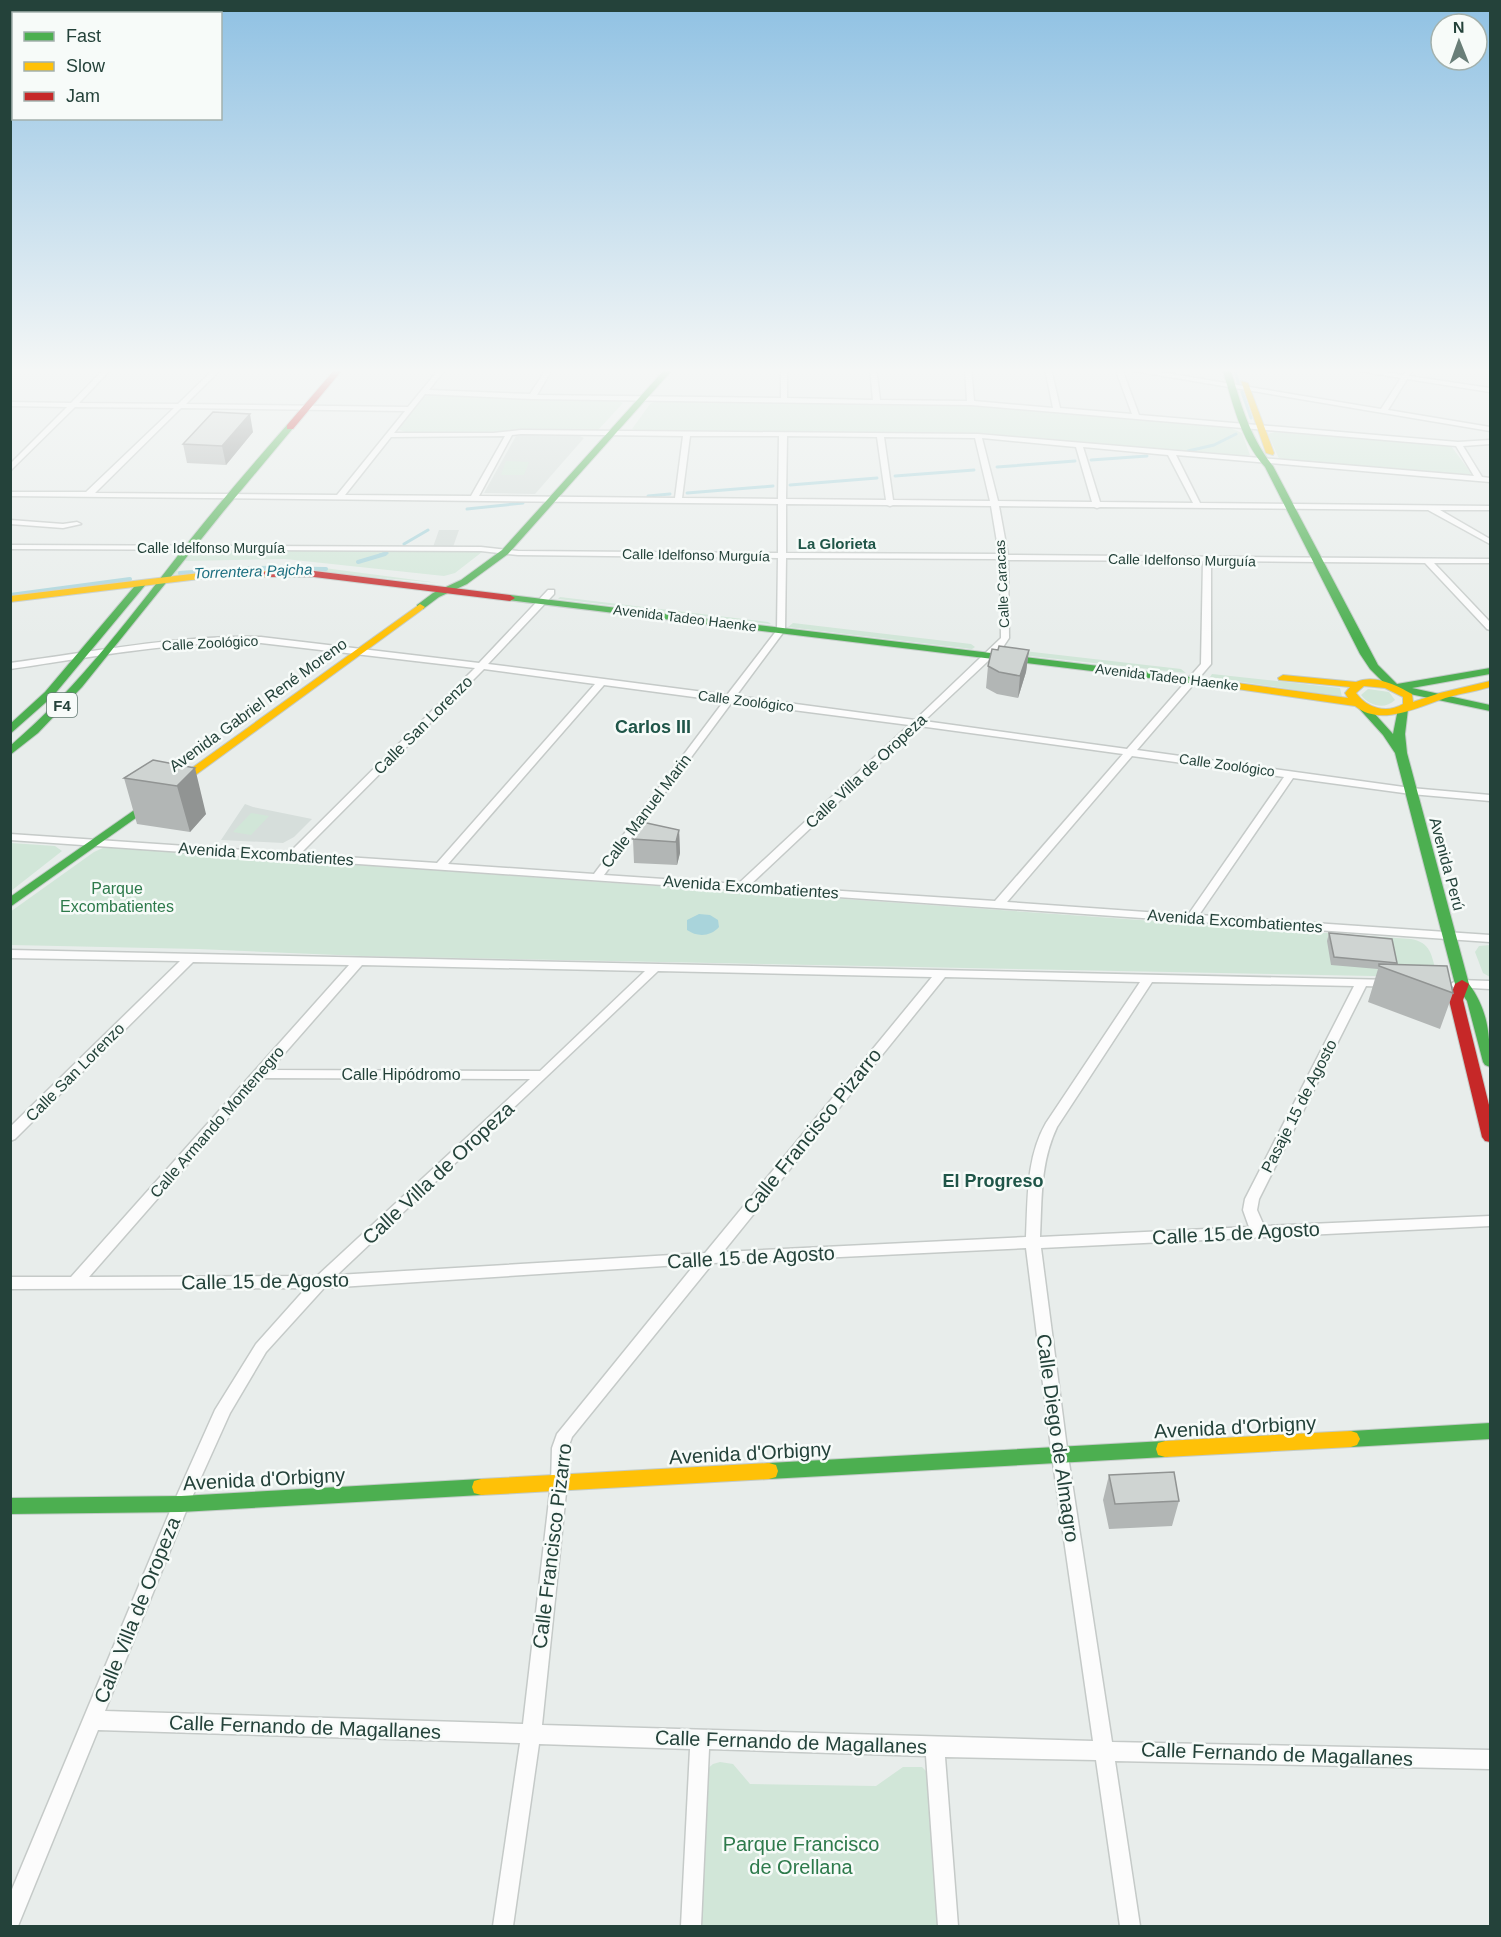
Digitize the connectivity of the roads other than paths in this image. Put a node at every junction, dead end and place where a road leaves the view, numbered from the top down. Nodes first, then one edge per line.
1 (126, 458) edge
2 (252, 458) edge
3 (261, 458) edge
4 (370, 458) edge
5 (496, 458) edge
6 (584, 458) edge
7 (684, 458) edge
8 (783, 458) edge
9 (883, 458) edge
10 (984, 458) edge
11 (1083, 458) edge
12 (1174, 458) edge
13 (1219, 458) edge
14 (1266, 458) edge
15 (1467, 458) edge
16 (1268, 464) junction
17 (1479, 478) junction
18 (1491, 480) edge
19 (10, 494) edge
20 (88, 495) junction
21 (218, 495) junction
22 (233, 496) junction
23 (339, 497) junction
24 (474, 498) junction
25 (546, 500) junction
26 (678, 501) junction
27 (783, 502) junction
28 (890, 504) junction
29 (995, 505) junction
30 (1097, 506) junction
31 (1198, 506) junction
32 (1290, 507) junction
33 (1430, 508) junction
34 (1491, 508) edge
35 (10, 522) edge
36 (77, 524) dead end
37 (1491, 542) edge
38 (10, 547) edge
39 (190, 547) junction
40 (171, 549) junction
41 (499, 551) junction
42 (782, 556) junction
43 (1004, 558) junction
44 (1207, 560) junction
45 (1320, 561) junction
46 (1428, 561) junction
47 (1491, 561) edge
48 (168, 574) junction
49 (147, 576) junction
50 (448, 587) junction
51 (10, 590) edge
52 (547, 596) junction
53 (10, 599) edge
54 (781, 624) junction
55 (1491, 627) edge
56 (1000, 645) junction
57 (363, 651) junction
58 (107, 652) junction
59 (1365, 654) junction
60 (79, 656) junction
61 (989, 656) junction
62 (10, 666) edge
63 (482, 666) junction
64 (1202, 669) junction
65 (1491, 671) edge
66 (1191, 680) junction
67 (602, 682) junction
68 (1491, 684) edge
69 (1359, 685) junction
70 (1395, 688) junction
71 (1440, 696) junction
72 (731, 700) junction
73 (1359, 704) junction
74 (1404, 708) junction
75 (1491, 708) edge
76 (919, 723) junction
77 (10, 732) edge
78 (10, 752) edge
79 (1131, 752) junction
80 (1401, 753) junction
81 (1291, 774) junction
82 (1411, 791) junction
83 (1491, 798) edge
84 (10, 837) edge
85 (96, 842) junction
86 (292, 856) junction
87 (440, 866) junction
88 (597, 877) junction
89 (742, 886) junction
90 (10, 903) edge
91 (998, 904) junction
92 (1191, 918) junction
93 (1450, 936) junction
94 (1491, 939) edge
95 (10, 954) edge
96 (191, 957) junction
97 (358, 962) junction
98 (655, 968) junction
99 (942, 973) junction
100 (1148, 978) junction
101 (1362, 982) junction
102 (1404, 983) edge
103 (1443, 984) edge
104 (1462, 984) junction
105 (1491, 985) edge
106 (1491, 1062) edge
107 (259, 1074) junction
108 (543, 1075) junction
109 (10, 1136) edge
110 (1491, 1137) edge
111 (1491, 1221) edge
112 (1259, 1233) junction
113 (1032, 1243) junction
114 (708, 1258) junction
115 (320, 1282) junction
116 (10, 1283) edge
117 (75, 1283) junction
118 (1491, 1431) edge
119 (1059, 1456) junction
120 (559, 1483) junction
121 (181, 1504) junction
122 (10, 1506) edge
123 (92, 1720) junction
124 (531, 1735) junction
125 (700, 1740) junction
126 (935, 1747) junction
127 (1102, 1749) junction
128 (1491, 1760) edge
129 (10, 1920) edge
130 (503, 1926) edge
131 (691, 1926) edge
132 (948, 1926) edge
133 (1130, 1926) edge

1 - 20 street
2 - 21 main road, F4
3 - 22 main road, F4
4 - 23 street
5 - 24 street
6 - 25 main road, Avenida Gabriel René Moreno
7 - 26 street
8 - 27 street
9 - 28 street
10 - 29 street, Calle Caracas
11 - 30 street
12 - 31 street
13 - 16 street
14 - 16 main road
15 - 17 street
16 - 17 street
16 - 32 main road
17 - 18 street
19 - 20 street
20 - 21 street
21 - 22 street
21 - 40 main road, F4
22 - 23 street
22 - 39 main road, F4
23 - 24 street
24 - 25 street
25 - 26 street
25 - 41 main road, Avenida Gabriel René Moreno
26 - 27 street
27 - 28 street
27 - 42 street
28 - 29 street
29 - 30 street
29 - 43 street, Calle Caracas
30 - 31 street
31 - 32 street
32 - 33 street
32 - 45 main road
33 - 34 street
33 - 37 street
35 - 36 street
38 - 40 street, Calle Idelfonso Murguía
39 - 40 street, Calle Idelfonso Murguía
39 - 41 street, Calle Idelfonso Murguía
39 - 48 main road, F4
40 - 49 main road, F4
41 - 42 street, Calle Idelfonso Murguía
41 - 50 main road, Avenida Gabriel René Moreno
42 - 43 street, Calle Idelfonso Murguía
42 - 54 street
43 - 44 street, Calle Idelfonso Murguía
43 - 56 street, Calle Caracas
44 - 45 street, Calle Idelfonso Murguía
44 - 64 street
45 - 46 street, Calle Idelfonso Murguía
45 - 59 main road
46 - 47 street, Calle Idelfonso Murguía
46 - 55 street
48 - 49 main road, Avenida Tadeo Haenke
48 - 50 main road, Avenida Tadeo Haenke
48 - 58 main road, F4
49 - 51 main road, Avenida Tadeo Haenke
49 - 53 main road, Avenida Tadeo Haenke
49 - 60 main road, F4
50 - 52 main road, Avenida Tadeo Haenke
50 - 57 main road, Avenida Gabriel René Moreno
52 - 54 main road, Avenida Tadeo Haenke
52 - 63 street, Calle San Lorenzo
54 - 56 main road, Avenida Tadeo Haenke
54 - 61 main road, Avenida Tadeo Haenke
54 - 72 street, Calle Manuel Marin
56 - 61 street, Calle Caracas
56 - 64 main road, Avenida Tadeo Haenke
57 - 58 street, Calle Zoológico
57 - 63 street, Calle Zoológico
57 - 85 main road, Avenida Gabriel René Moreno
58 - 60 street, Calle Zoológico
58 - 78 main road, F4
59 - 69 main road
59 - 70 main road
60 - 62 street, Calle Zoológico
60 - 77 main road, F4
61 - 66 main road, Avenida Tadeo Haenke
61 - 76 street, Calle Villa de Oropeza
63 - 67 street, Calle Zoológico
63 - 86 street, Calle San Lorenzo
64 - 66 street
64 - 69 main road, Avenida Tadeo Haenke
65 - 70 main road
66 - 73 main road, Avenida Tadeo Haenke
66 - 79 street
67 - 72 street, Calle Zoológico
67 - 87 street
68 - 71 main road, Avenida Tadeo Haenke
69 - 70 main road, Avenida Tadeo Haenke
69 - 73 main road
70 - 71 main road
70 - 74 main road
71 - 74 main road, Avenida Tadeo Haenke
71 - 75 main road
72 - 76 street, Calle Zoológico
72 - 88 street, Calle Manuel Marin
73 - 74 main road, Avenida Tadeo Haenke
73 - 80 main road, Avenida Perú
74 - 80 main road, Avenida Perú
76 - 79 street, Calle Zoológico
76 - 89 street, Calle Villa de Oropeza
79 - 81 street, Calle Zoológico
79 - 91 street
80 - 82 main road, Avenida Perú
81 - 82 street, Calle Zoológico
81 - 92 street
82 - 83 street, Calle Zoológico
82 - 93 main road, Avenida Perú
84 - 85 street, Avenida Excombatientes
85 - 86 street, Avenida Excombatientes
85 - 90 main road, Avenida Gabriel René Moreno
86 - 87 street, Avenida Excombatientes
87 - 88 street, Avenida Excombatientes
88 - 89 street, Avenida Excombatientes
89 - 91 street, Avenida Excombatientes
91 - 92 street, Avenida Excombatientes
92 - 93 street, Avenida Excombatientes
93 - 94 street, Avenida Excombatientes
93 - 104 main road, Avenida Perú
95 - 96 street
96 - 97 street
96 - 109 street, Calle San Lorenzo
97 - 98 street
97 - 107 street, Calle Armando Montenegro
98 - 99 street
98 - 108 street, Calle Villa de Oropeza
99 - 100 street
99 - 114 street, Calle Francisco Pizarro
100 - 101 street
100 - 113 street, Calle Diego de Almagro
101 - 102 street
101 - 112 street, Pasaje 15 de Agosto
103 - 104 street
104 - 105 street
104 - 106 main road, Avenida Perú
104 - 110 main road, Avenida Perú
107 - 108 street, Calle Hipódromo
107 - 117 street, Calle Armando Montenegro
108 - 115 street, Calle Villa de Oropeza
111 - 112 street, Calle 15 de Agosto
112 - 113 street, Calle 15 de Agosto
113 - 114 street, Calle 15 de Agosto
113 - 119 street, Calle Diego de Almagro
114 - 115 street, Calle 15 de Agosto
114 - 120 street, Calle Francisco Pizarro
115 - 117 street, Calle 15 de Agosto
115 - 121 street, Calle Villa de Oropeza
116 - 117 street, Calle 15 de Agosto
118 - 119 main road, Avenida d'Orbigny
119 - 120 main road, Avenida d'Orbigny
119 - 127 street, Calle Diego de Almagro
120 - 121 main road, Avenida d'Orbigny
120 - 124 street, Calle Francisco Pizarro
121 - 122 main road, Avenida d'Orbigny
121 - 123 street, Calle Villa de Oropeza
123 - 124 street, Calle Fernando de Magallanes
123 - 129 street, Calle Villa de Oropeza
124 - 125 street, Calle Fernando de Magallanes
124 - 130 street, Calle Francisco Pizarro
125 - 126 street, Calle Fernando de Magallanes
125 - 131 street
126 - 127 street, Calle Fernando de Magallanes
126 - 132 street
127 - 128 street, Calle Fernando de Magallanes
127 - 133 street, Calle Diego de Almagro

